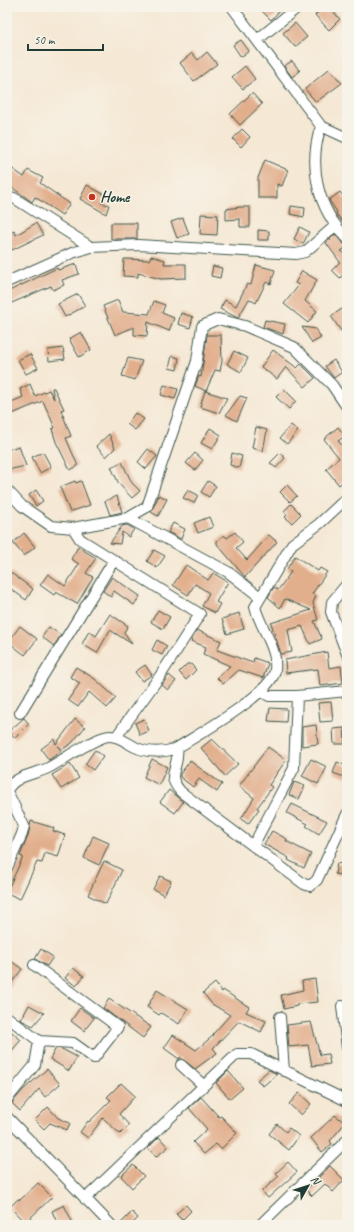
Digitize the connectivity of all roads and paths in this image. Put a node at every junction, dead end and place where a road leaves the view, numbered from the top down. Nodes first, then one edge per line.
1 (232, 7) edge
2 (298, 7) edge
3 (257, 40) junction
4 (321, 126) junction
5 (346, 135) edge
6 (7, 196) edge
7 (335, 226) junction
8 (347, 238) edge
9 (91, 248) junction
10 (7, 282) edge
11 (347, 407) edge
12 (7, 490) edge
13 (347, 498) edge
14 (128, 518) junction
15 (73, 528) junction
16 (114, 560) junction
17 (347, 584) edge
18 (260, 597) junction
19 (347, 654) edge
20 (261, 691) junction
21 (347, 691) edge
22 (297, 696) junction
23 (20, 713) dead end
24 (116, 737) junction
25 (177, 748) junction
26 (347, 814) edge
27 (253, 846) junction
28 (7, 868) edge
29 (34, 964) dead end
30 (342, 1006) dead end
31 (7, 1017) edge
32 (280, 1017) dead end
33 (39, 1041) junction
34 (347, 1048) edge
35 (181, 1065) dead end
36 (284, 1071) junction
37 (203, 1085) junction
38 (7, 1099) edge
39 (347, 1101) edge
40 (7, 1117) edge
41 (347, 1140) edge
42 (85, 1199) junction
43 (111, 1225) edge
44 (260, 1225) edge

1 - 3 street
2 - 3 street
3 - 4 street
4 - 5 street
4 - 7 street
6 - 9 street
7 - 8 street
7 - 9 street
9 - 10 street
11 - 14 street
12 - 15 street
13 - 18 street
14 - 15 street
14 - 18 street
15 - 16 street
16 - 23 street
16 - 24 street
17 - 19 street
18 - 20 street
20 - 22 street
20 - 25 street
21 - 22 street
22 - 27 street
24 - 25 street
24 - 28 street
25 - 27 street
26 - 27 street
29 - 33 street
30 - 34 street
31 - 33 street
32 - 36 street
33 - 38 street
35 - 37 street
36 - 37 street
36 - 39 street
37 - 42 street
40 - 42 street
41 - 44 street
42 - 43 street

